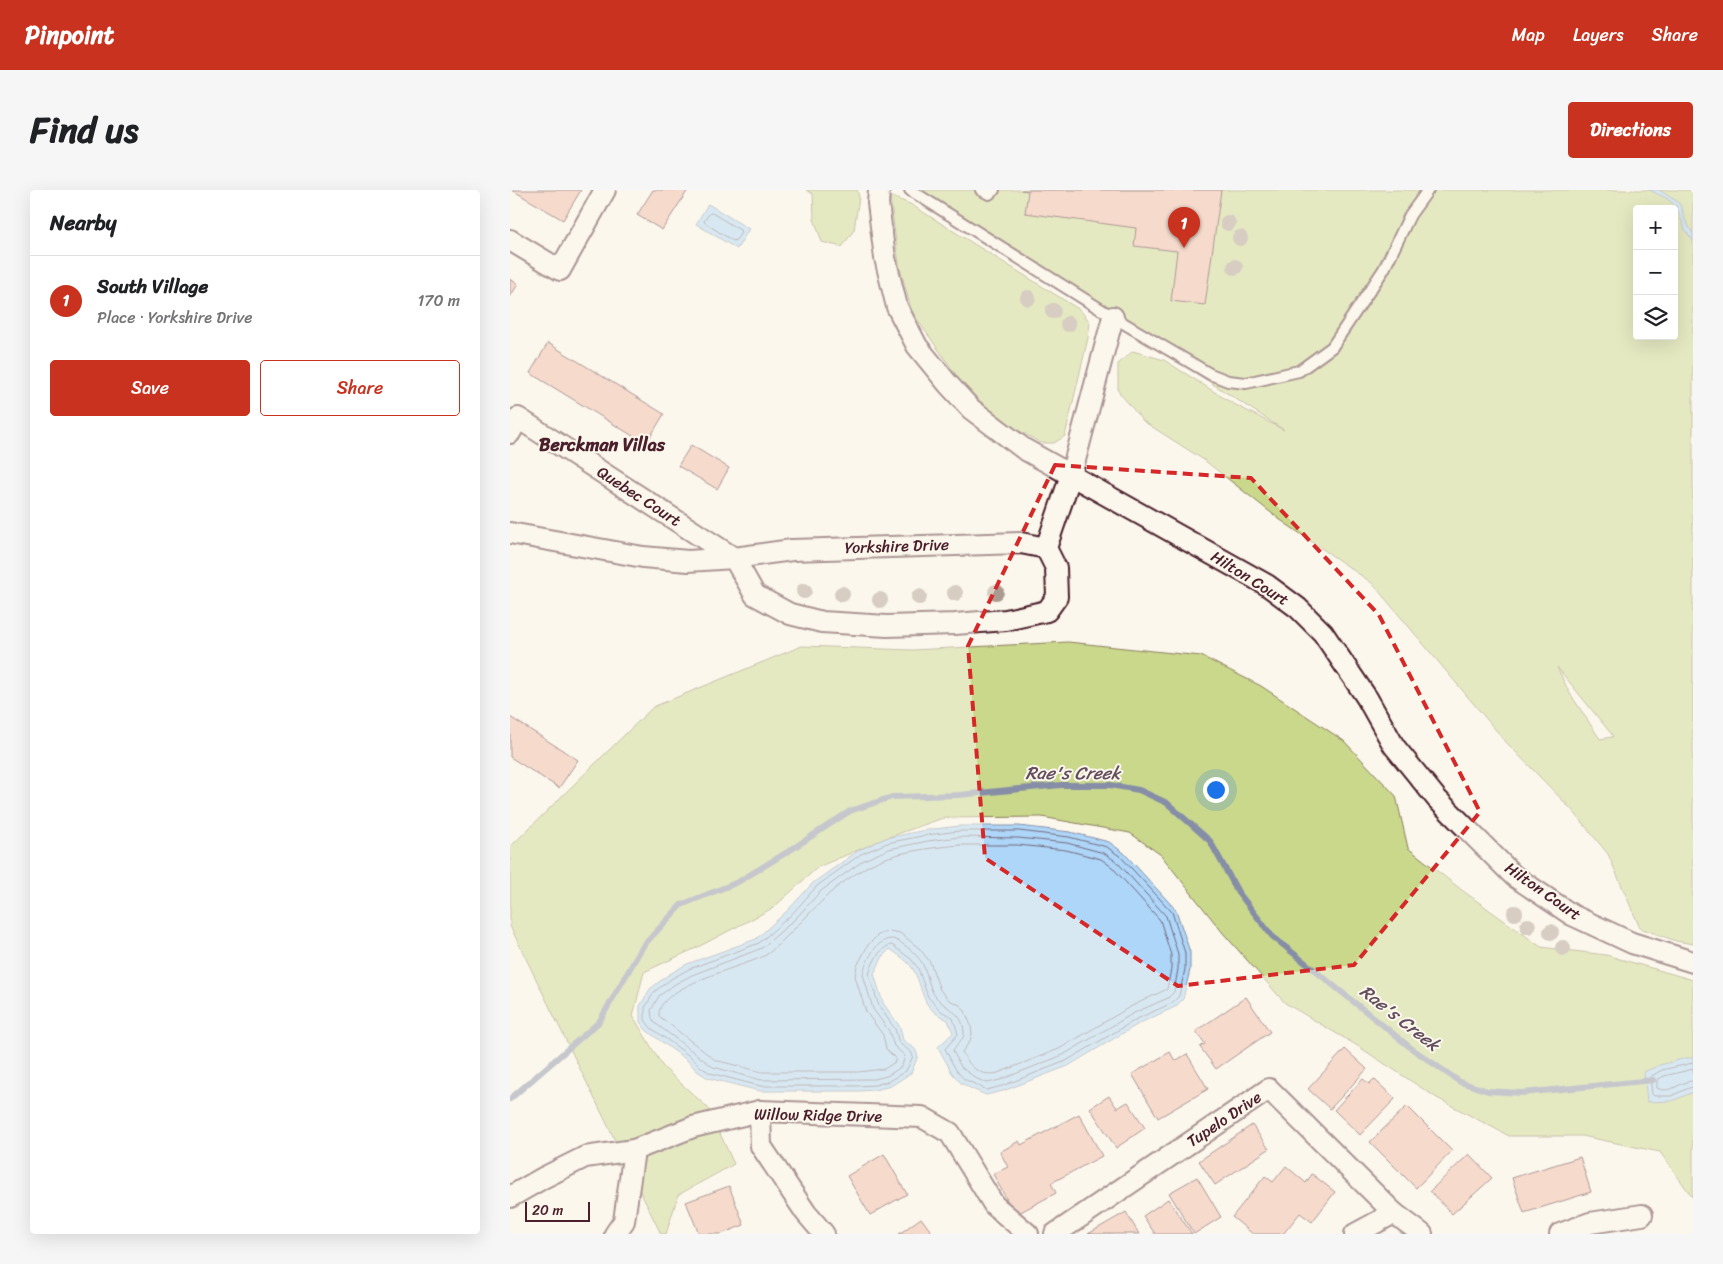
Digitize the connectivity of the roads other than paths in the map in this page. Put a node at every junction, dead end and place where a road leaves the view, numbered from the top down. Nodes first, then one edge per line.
1 (605, 190) edge
2 (879, 190) edge
3 (910, 190) edge
4 (981, 190) edge
5 (994, 190) edge
6 (1428, 190) edge
7 (510, 240) edge
8 (1113, 317) junction
9 (514, 426) edge
10 (1070, 475) junction
11 (510, 533) edge
12 (1046, 548) junction
13 (734, 558) junction
14 (1693, 962) edge
15 (760, 1111) junction
16 (634, 1150) junction
17 (510, 1197) edge
18 (1394, 1213) junction
19 (1642, 1215) dead end
20 (615, 1234) edge
21 (824, 1234) edge
22 (1028, 1234) edge
23 (1055, 1234) edge
24 (1355, 1234) edge
25 (1422, 1234) edge
26 (1560, 1234) edge

1 - 7 street
2 - 10 street, Hilton Court
3 - 8 lane
4 - 5 lane
6 - 8 lane
8 - 10 street
9 - 13 street, Quebec Court
10 - 12 street
10 - 14 street, Hilton Court
11 - 13 street, Yorkshire Drive
12 - 13 street, Yorkshire Drive
12 - 13 street
15 - 16 street, Willow Ridge Drive
15 - 21 street
15 - 22 street, Willow Ridge Drive
16 - 17 street, Willow Ridge Drive
16 - 20 street
18 - 23 street, Tupelo Drive
18 - 24 street
18 - 25 street, Tupelo Drive
19 - 26 street

